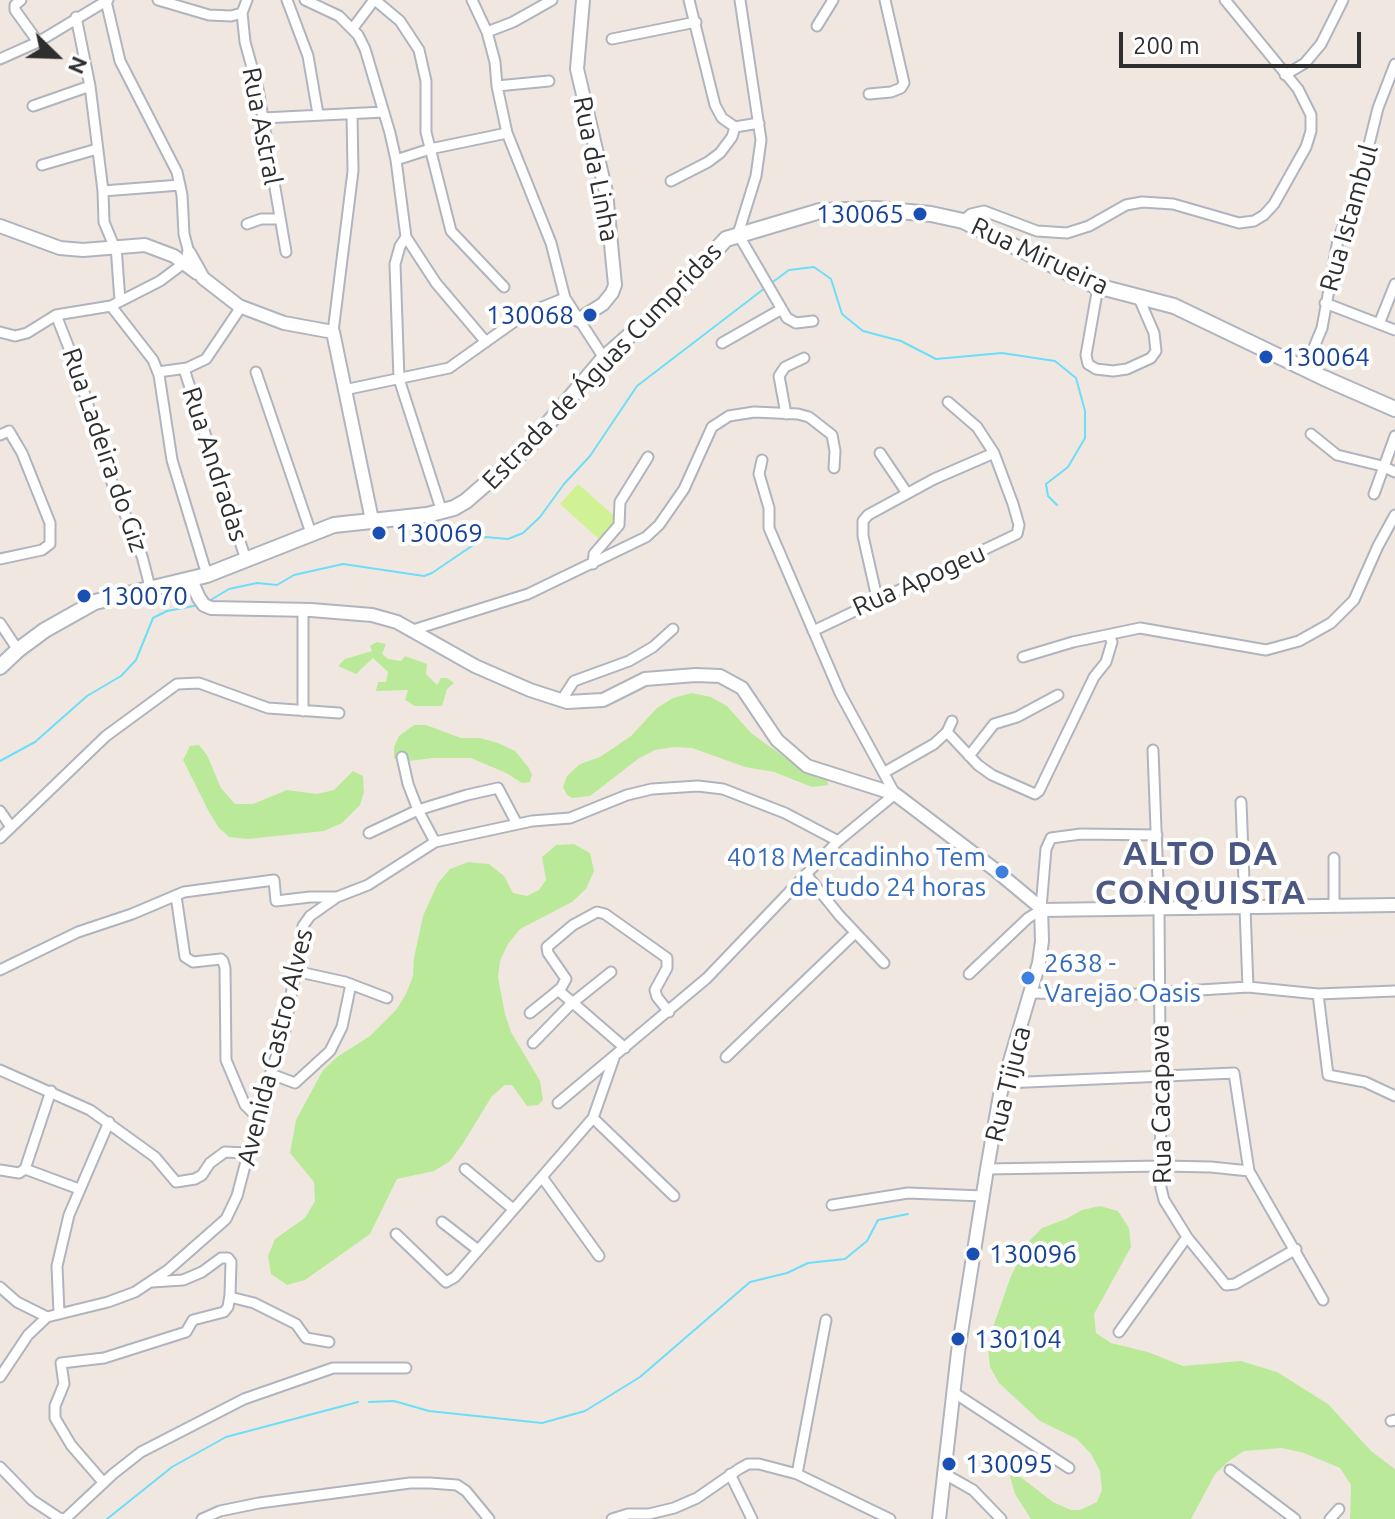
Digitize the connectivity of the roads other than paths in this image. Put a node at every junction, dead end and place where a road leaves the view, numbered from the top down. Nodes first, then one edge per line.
1 (21, 0) edge
2 (107, 0) edge
3 (158, 0) edge
4 (247, 0) edge
5 (287, 0) edge
6 (305, 0) edge
7 (375, 0) edge
8 (472, 0) edge
9 (552, 0) edge
10 (583, 0) edge
11 (689, 0) edge
12 (740, 0) edge
13 (833, 0) edge
14 (885, 0) edge
15 (1225, 0) edge
16 (1343, 0) edge
17 (184, 4) edge
18 (242, 13) junction
19 (76, 17) junction
20 (696, 22) junction
21 (817, 26) dead end
22 (353, 28) junction
23 (487, 32) junction
24 (612, 39) dead end
25 (38, 42) junction
26 (0, 59) edge
27 (1395, 64) edge
28 (1285, 75) junction
29 (549, 81) dead end
30 (90, 86) junction
31 (497, 86) junction
32 (869, 94) dead end
33 (33, 106) dead end
34 (384, 112) junction
35 (318, 114) junction
36 (352, 114) junction
37 (263, 118) junction
38 (759, 123) junction
39 (735, 127) junction
40 (507, 133) junction
41 (97, 149) junction
42 (430, 149) junction
43 (396, 160) junction
44 (42, 165) dead end
45 (671, 181) dead end
46 (180, 185) junction
47 (103, 191) junction
48 (280, 219) junction
49 (963, 221) junction
50 (247, 224) dead end
51 (0, 226) edge
52 (761, 228) joint
53 (738, 234) junction
54 (406, 237) junction
55 (115, 246) junction
56 (286, 252) dead end
57 (186, 258) junction
58 (1395, 284) edge
59 (504, 287) dead end
60 (1098, 287) junction
61 (1138, 296) junction
62 (565, 298) junction
63 (1325, 303) junction
64 (116, 304) junction
65 (241, 307) junction
66 (780, 310) junction
67 (56, 315) junction
68 (578, 320) junction
69 (813, 321) dead end
70 (1379, 324) junction
71 (1395, 330) edge
72 (0, 332) edge
73 (333, 332) junction
74 (486, 342) junction
75 (722, 343) dead end
76 (604, 358) junction
77 (804, 358) dead end
78 (184, 369) junction
79 (1305, 369) junction
80 (158, 372) junction
81 (256, 372) dead end
82 (399, 379) junction
83 (344, 390) junction
84 (948, 402) dead end
85 (1395, 409) edge
86 (786, 414) junction
87 (5, 433) edge
88 (1311, 434) dead end
89 (1395, 436) edge
90 (880, 453) dead end
91 (994, 453) junction
92 (648, 457) dead end
93 (762, 460) dead end
94 (1382, 466) junction
95 (834, 468) dead end
96 (1395, 472) edge
97 (907, 493) junction
98 (1374, 494) dead end
99 (442, 512) junction
100 (1395, 515) edge
101 (372, 520) junction
102 (311, 533) junction
103 (0, 559) edge
104 (246, 560) junction
105 (593, 564) junction
106 (207, 575) junction
107 (191, 580) junction
108 (150, 587) junction
109 (877, 598) junction
110 (303, 611) junction
111 (0, 623) edge
112 (673, 629) dead end
113 (413, 630) junction
114 (813, 631) junction
115 (1109, 635) junction
116 (18, 650) junction
117 (1023, 657) dead end
118 (0, 667) edge
119 (1058, 695) dead end
120 (561, 701) junction
121 (303, 711) junction
122 (339, 713) dead end
123 (952, 721) dead end
124 (947, 732) junction
125 (1153, 750) dead end
126 (969, 756) junction
127 (402, 757) dead end
128 (885, 772) junction
129 (895, 794) junction
130 (1241, 802) dead end
131 (418, 810) junction
132 (0, 811) edge
133 (517, 824) junction
134 (11, 827) junction
135 (369, 833) dead end
136 (1157, 835) junction
137 (0, 838) edge
138 (838, 841) junction
139 (435, 842) junction
140 (1334, 858) dead end
141 (806, 874) junction
142 (176, 896) junction
143 (337, 897) junction
144 (1334, 905) junction
145 (1395, 905) edge
146 (1246, 906) junction
147 (1159, 908) junction
148 (1041, 909) junction
149 (855, 933) junction
150 (884, 963) dead end
151 (0, 970) edge
152 (295, 971) junction
153 (611, 972) dead end
154 (969, 974) dead end
155 (351, 984) junction
156 (1248, 987) junction
157 (558, 990) junction
158 (1395, 991) edge
159 (1032, 993) junction
160 (1159, 994) junction
161 (1318, 994) junction
162 (387, 998) dead end
163 (571, 1004) junction
164 (669, 1012) junction
165 (530, 1013) dead end
166 (533, 1043) dead end
167 (625, 1048) junction
168 (615, 1055) junction
169 (726, 1057) dead end
170 (0, 1070) edge
171 (271, 1074) junction
172 (1160, 1076) junction
173 (1004, 1083) junction
174 (51, 1091) junction
175 (1395, 1096) edge
176 (558, 1103) dead end
177 (593, 1118) junction
178 (259, 1119) junction
179 (109, 1122) junction
180 (247, 1153) junction
181 (1162, 1166) junction
182 (25, 1169) junction
183 (465, 1169) dead end
184 (987, 1169) junction
185 (0, 1170) edge
186 (1249, 1171) junction
187 (542, 1177) junction
188 (79, 1189) junction
189 (674, 1196) dead end
190 (983, 1196) junction
191 (832, 1205) dead end
192 (513, 1209) junction
193 (442, 1222) dead end
194 (396, 1234) dead end
195 (1187, 1237) junction
196 (1296, 1249) junction
197 (478, 1250) junction
198 (599, 1256) dead end
199 (152, 1282) junction
200 (0, 1287) edge
201 (230, 1297) junction
202 (1323, 1300) dead end
203 (59, 1313) junction
204 (47, 1317) junction
205 (826, 1320) dead end
206 (1119, 1332) dead end
207 (329, 1342) dead end
208 (406, 1368) dead end
209 (0, 1377) edge
210 (953, 1392) junction
211 (0, 1467) edge
212 (1069, 1468) dead end
213 (1230, 1470) dead end
214 (943, 1473) junction
215 (730, 1474) junction
216 (797, 1474) junction
217 (103, 1482) junction
218 (1339, 1509) dead end
219 (873, 1516) edge
220 (59, 1518) edge
221 (202, 1519) edge
222 (489, 1519) edge
223 (612, 1519) edge
224 (752, 1519) edge
225 (890, 1519) edge
226 (939, 1519) edge
227 (1001, 1519) edge
228 (1295, 1519) edge
229 (1330, 1519) edge

1 - 25 street
2 - 19 street
2 - 46 street
3 - 17 street
4 - 18 street, Rua Astral
5 - 35 street
6 - 22 street
7 - 22 street
7 - 42 street
8 - 23 street
9 - 23 street
10 - 68 street, Rua da Linha
11 - 20 street
12 - 38 street
13 - 21 street
14 - 32 street
15 - 28 street
16 - 28 street
17 - 18 street
18 - 37 street, Rua Astral
19 - 25 street
19 - 30 street
20 - 24 street
20 - 39 street
22 - 34 street
23 - 31 street
25 - 26 street
27 - 63 street, Rua Istambul
28 - 49 street
29 - 31 street
30 - 33 street
30 - 41 street
31 - 40 street
34 - 36 street
34 - 43 street
35 - 36 street
35 - 37 street
36 - 73 street
37 - 48 street, Rua Astral
38 - 39 street
38 - 53 street
39 - 45 street
40 - 42 street
40 - 62 street
41 - 44 street
41 - 47 street
42 - 43 street
42 - 59 street
43 - 54 street
46 - 47 street
46 - 57 street
47 - 55 street
48 - 50 street
48 - 56 street, Rua Astral
49 - 52 main road, Rua Mirueira
49 - 60 main road, Rua Mirueira
51 - 55 street
52 - 53 main road, Estrada de Águas Cumpridas
53 - 66 street
53 - 76 main road, Estrada de Águas Cumpridas
54 - 74 street
54 - 82 street
55 - 57 street
55 - 64 street
57 - 64 street
57 - 65 street
58 - 70 street
60 - 61 main road, Rua Mirueira
60 - 61 street
61 - 79 main road, Rua Mirueira
62 - 68 street
62 - 74 street
63 - 70 street
63 - 79 street, Rua Istambul
64 - 67 street
64 - 80 street
65 - 73 street
65 - 78 street
66 - 69 street
66 - 75 street
67 - 72 street
67 - 108 street, Rua Ladeira do Giz
68 - 76 street
70 - 71 street
73 - 83 street
74 - 82 street
76 - 99 main road, Estrada de Águas Cumpridas
77 - 86 street
78 - 80 street
78 - 104 street, Rua Andradas
79 - 85 main road
80 - 106 street
81 - 102 street
82 - 83 street
82 - 99 street
83 - 101 street
84 - 91 street
86 - 95 street
86 - 105 street
87 - 103 street
88 - 94 street
89 - 94 street
90 - 97 street
91 - 97 street
91 - 109 street, Rua Apogeu
92 - 105 street
93 - 114 street
94 - 96 street
94 - 98 street
97 - 109 street
99 - 101 main road, Estrada de Águas Cumpridas
100 - 115 street
101 - 102 main road, Estrada de Águas Cumpridas
102 - 104 main road, Estrada de Águas Cumpridas
104 - 106 main road, Estrada de Águas Cumpridas
105 - 113 street
106 - 107 main road, Estrada de Águas Cumpridas
107 - 108 main road, Estrada de Águas Cumpridas
107 - 110 street
108 - 116 main road, Estrada de Águas Cumpridas
109 - 114 street, Rua Apogeu
110 - 113 street
110 - 121 street
111 - 116 street
112 - 120 street
113 - 120 street
114 - 128 street
115 - 117 street
115 - 126 street
116 - 118 main road, Estrada de Águas Cumpridas
119 - 126 street
120 - 129 street
121 - 122 street
121 - 134 street
123 - 124 street
124 - 126 street
124 - 128 street
125 - 136 street, Rua Cacapava
127 - 131 street
128 - 129 street
129 - 138 street
129 - 148 street
130 - 146 street
131 - 133 street
131 - 135 street
131 - 139 street
132 - 134 street
133 - 138 street, Avenida Castro Alves
133 - 139 street, Avenida Castro Alves
134 - 137 street
136 - 147 street, Rua Cacapava
136 - 148 street
138 - 141 street
139 - 143 street, Avenida Castro Alves
140 - 144 street
141 - 149 street
141 - 164 street
142 - 143 street
142 - 151 street
142 - 178 street
143 - 152 street, Avenida Castro Alves
144 - 145 street
144 - 146 street
146 - 147 street
146 - 156 street
147 - 148 street
147 - 160 street, Rua Cacapava
148 - 154 street
148 - 159 street, Rua Tijuca
149 - 150 street
149 - 169 street
152 - 155 street
152 - 171 street, Avenida Castro Alves
153 - 163 street
155 - 162 street
155 - 171 street
156 - 160 street
156 - 161 street
157 - 163 street
157 - 164 street
157 - 165 street
158 - 161 street
159 - 160 street
159 - 173 street, Rua Tijuca
160 - 172 street, Rua Cacapava
161 - 175 street
163 - 166 street
163 - 167 street
164 - 167 street
167 - 168 street
168 - 176 street
168 - 177 street
170 - 174 street
171 - 178 street, Avenida Castro Alves
172 - 173 street
172 - 181 street, Rua Cacapava
172 - 186 street
173 - 184 street, Rua Tijuca
174 - 179 street
174 - 182 street
177 - 187 street
177 - 189 street
178 - 180 street, Avenida Castro Alves
179 - 180 street
179 - 188 street
180 - 199 street, Avenida Castro Alves
181 - 184 street
181 - 186 street
181 - 195 street, Rua Cacapava
182 - 185 street
182 - 188 street
183 - 192 street
184 - 190 street, Rua Tijuca
186 - 196 street
187 - 192 street
187 - 198 street
188 - 203 street
190 - 191 street
190 - 210 street, Rua Tijuca
192 - 197 street
193 - 197 street
194 - 197 street
195 - 196 street, Rua Cacapava
195 - 206 street
196 - 202 street
199 - 201 street
199 - 203 street, Avenida Castro Alves
200 - 204 street
201 - 207 street
201 - 217 street
203 - 204 street, Avenida Castro Alves
204 - 209 street, Avenida Castro Alves
205 - 216 street
208 - 217 street
210 - 212 street
210 - 214 street, Rua Tijuca
211 - 220 street
213 - 228 street
214 - 226 street, Rua Tijuca
214 - 227 street
215 - 216 street
215 - 223 street
215 - 224 street
216 - 219 street
217 - 220 street
218 - 229 street
219 - 225 street
221 - 222 street

